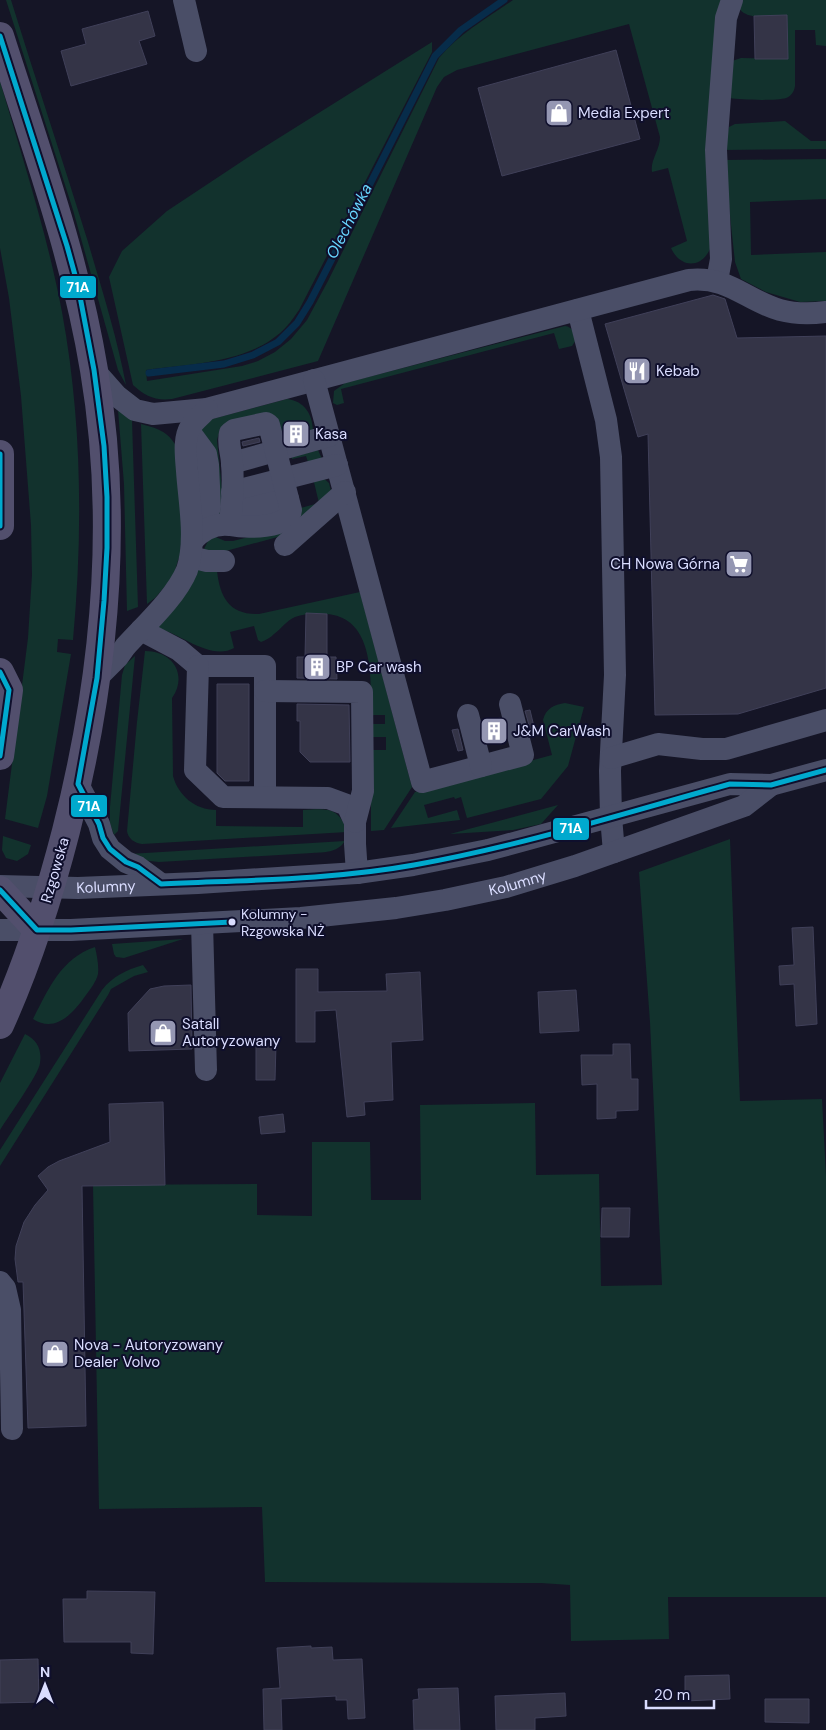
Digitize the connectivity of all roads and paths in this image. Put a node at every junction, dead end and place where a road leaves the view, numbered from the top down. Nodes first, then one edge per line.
1 (184, 0) edge
2 (732, 0) edge
3 (0, 36) edge
4 (196, 51) dead end
5 (717, 281) junction
6 (578, 310) junction
7 (826, 312) edge
8 (94, 370) junction
9 (314, 380) junction
10 (207, 409) junction
11 (329, 436) junction
12 (274, 444) junction
13 (0, 454) edge
14 (231, 455) junction
15 (337, 465) junction
16 (285, 489) junction
17 (345, 492) junction
18 (231, 510) junction
19 (0, 526) edge
20 (195, 543) junction
21 (284, 545) dead end
22 (224, 561) dead end
23 (141, 630) junction
24 (198, 666) junction
25 (0, 672) edge
26 (97, 678) junction
27 (265, 691) junction
28 (510, 704) dead end
29 (468, 715) dead end
30 (826, 720) edge
31 (0, 756) edge
32 (611, 758) junction
33 (481, 766) junction
34 (826, 770) edge
35 (78, 784) junction
36 (771, 785) junction
37 (265, 797) junction
38 (611, 817) junction
39 (356, 822) junction
40 (614, 852) junction
41 (357, 873) junction
42 (161, 884) junction
43 (0, 886) edge
44 (51, 887) junction
45 (0, 890) edge
46 (202, 923) junction
47 (0, 930) edge
48 (37, 930) junction
49 (0, 1024) edge
50 (206, 1070) dead end
51 (0, 1282) edge
52 (12, 1429) dead end

1 - 4 street
2 - 5 street
3 - 8 main road, Rzgowska
5 - 6 street
5 - 7 street
6 - 9 street
6 - 32 street
8 - 10 street
8 - 26 main road, Rzgowska
9 - 10 street
9 - 11 street
10 - 20 street
11 - 12 street
11 - 15 street
12 - 14 street
12 - 14 street
12 - 16 street
13 - 19 main road
14 - 18 street
15 - 16 street
15 - 17 street
16 - 18 street
16 - 18 street
17 - 21 street
17 - 33 street
18 - 20 street
20 - 22 street
20 - 23 street
23 - 24 street
23 - 26 street
24 - 27 street
24 - 37 street
25 - 31 main road
26 - 35 main road, Rzgowska
27 - 37 street
27 - 39 street
28 - 33 street
29 - 33 street
30 - 32 street
32 - 38 street
34 - 36 street, Kolumny
35 - 42 street
35 - 44 main road, Rzgowska
36 - 38 street, Kolumny
36 - 40 street, Kolumny
37 - 39 street
38 - 40 street
38 - 41 street, Kolumny
39 - 41 street
40 - 46 street, Kolumny
41 - 42 street, Kolumny
42 - 44 street, Kolumny
43 - 44 street, Kolumny
44 - 48 main road, Rzgowska
45 - 48 main road
46 - 48 street, Kolumny
46 - 50 street
47 - 48 street, Kolumny
48 - 49 main road, Rzgowska
51 - 52 street

